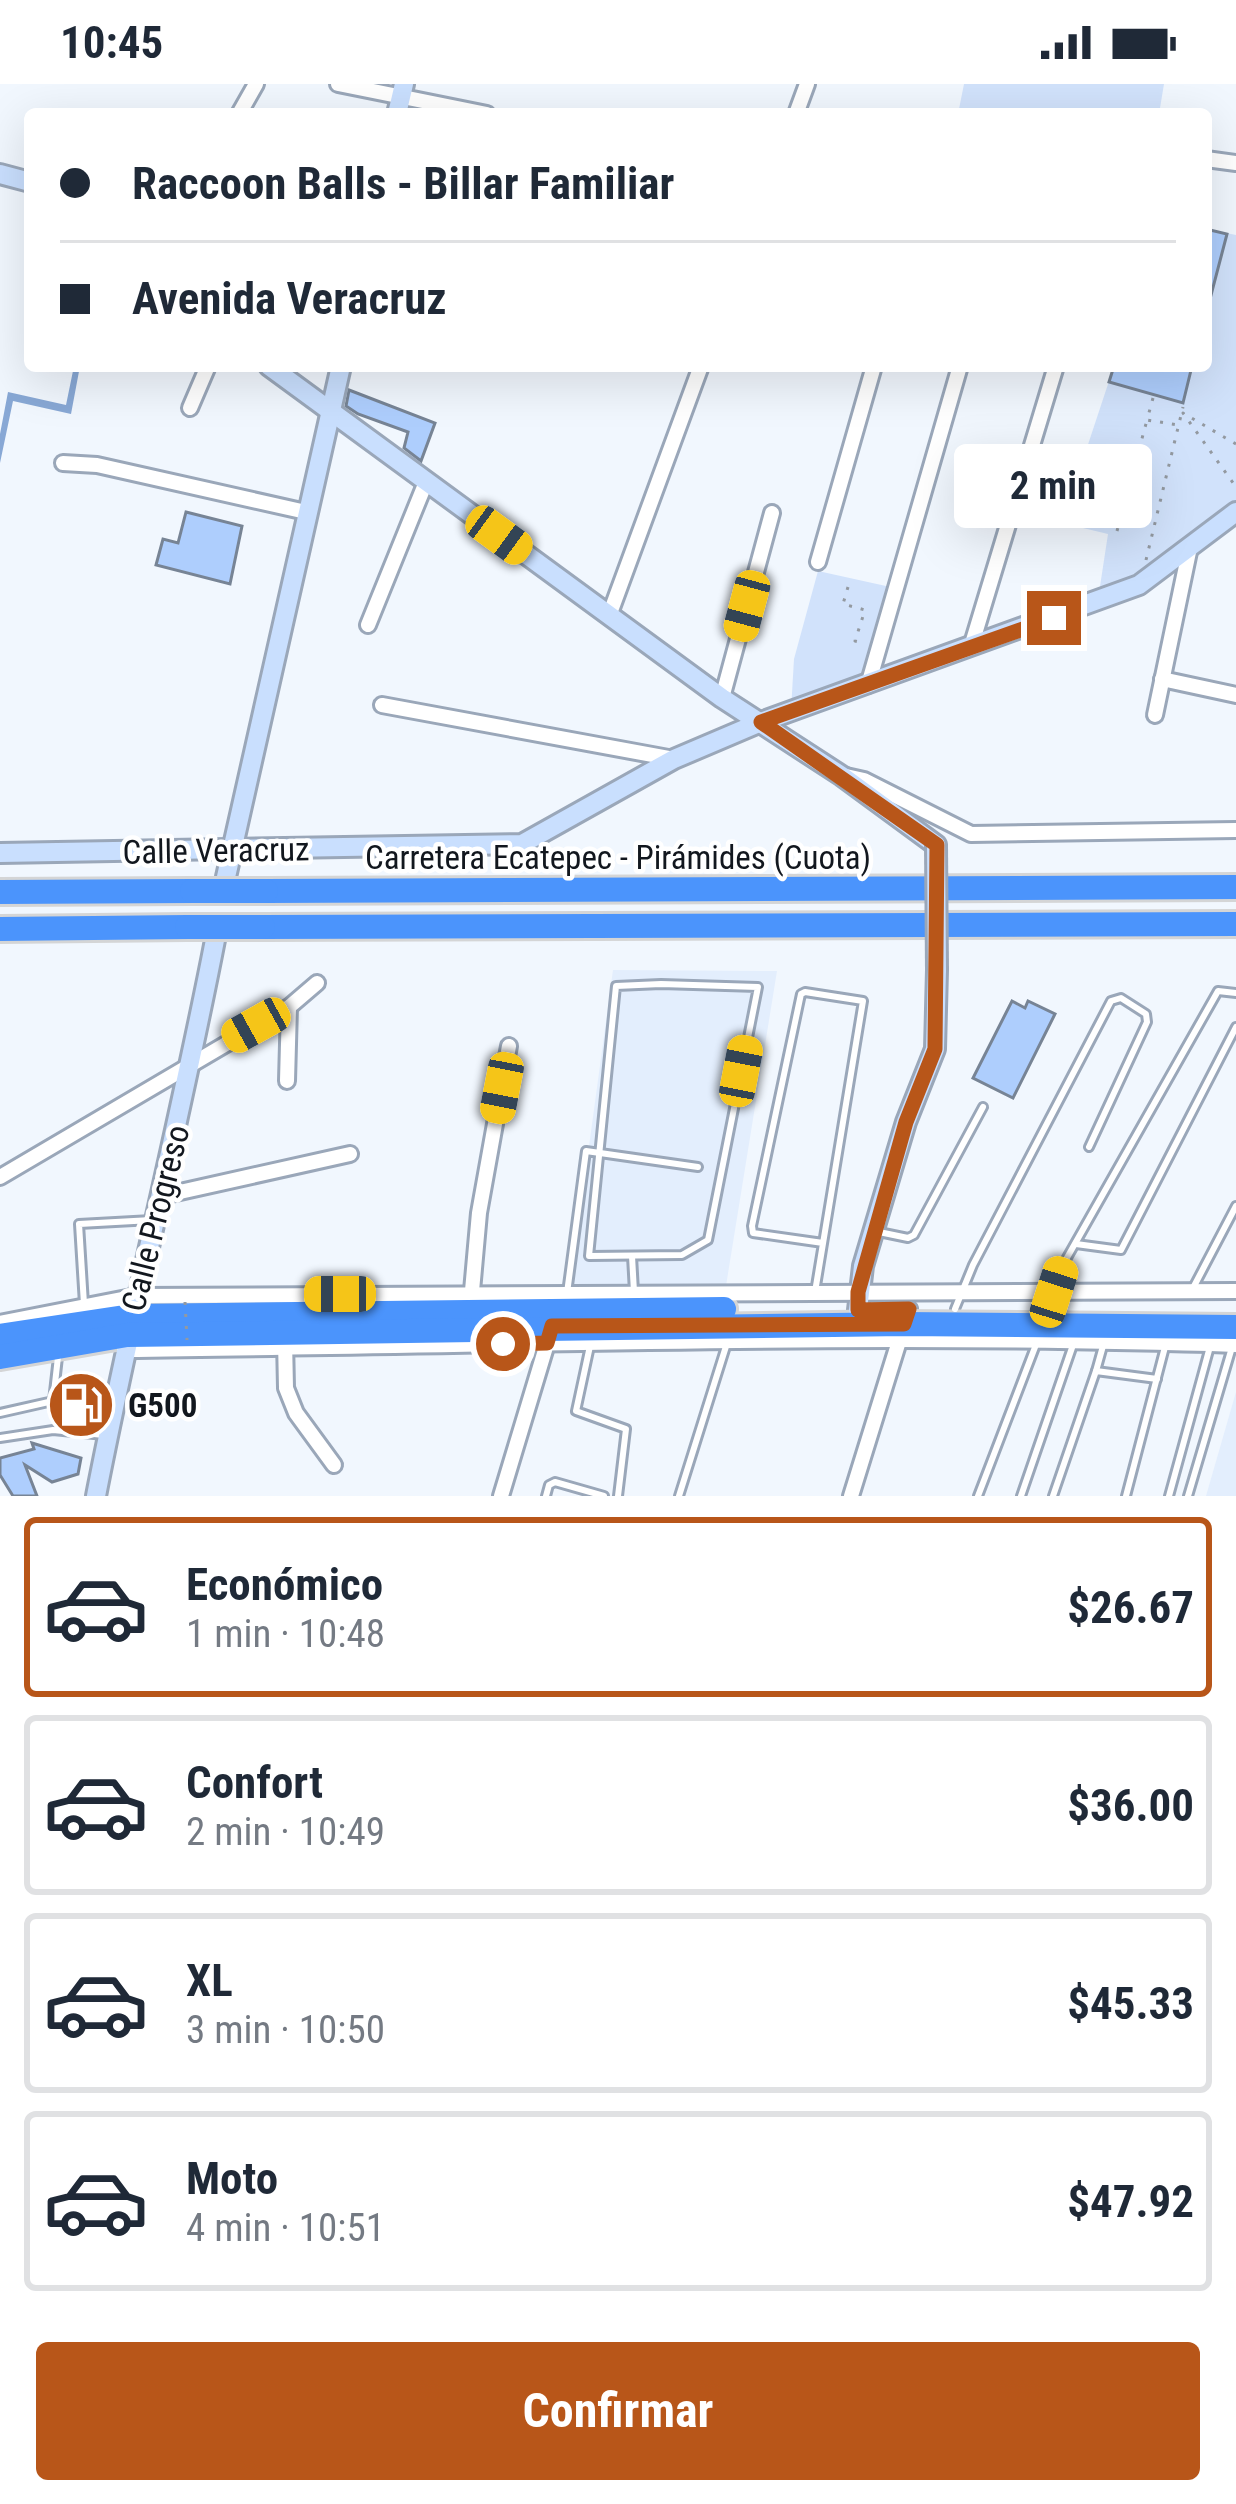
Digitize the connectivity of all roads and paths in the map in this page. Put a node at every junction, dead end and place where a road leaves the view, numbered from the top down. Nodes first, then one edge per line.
1 (338, 84) edge
2 (400, 98) edge
3 (454, 108) edge
4 (205, 372) edge
5 (277, 372) edge
6 (340, 372) edge
7 (699, 372) edge
8 (872, 372) edge
9 (958, 372) edge
10 (1054, 372) edge
11 (1153, 398) dead end
12 (190, 408) dead end
13 (331, 410) junction
14 (1183, 410) junction
15 (1147, 420) junction
16 (1180, 426) junction
17 (1236, 444) edge
18 (63, 463) dead end
19 (426, 482) junction
20 (1236, 488) edge
21 (305, 512) junction
22 (1236, 512) edge
23 (772, 513) dead end
24 (1117, 531) dead end
25 (1190, 547) junction
26 (818, 562) dead end
27 (1139, 585) junction
28 (848, 587) dead end
29 (609, 616) junction
30 (368, 625) dead end
31 (877, 645) junction
32 (971, 647) junction
33 (1162, 679) junction
34 (868, 685) junction
35 (1236, 695) edge
36 (722, 698) junction
37 (382, 705) dead end
38 (1155, 715) dead end
39 (761, 722) junction
40 (674, 760) junction
41 (842, 776) junction
42 (1236, 830) edge
43 (231, 849) junction
44 (0, 853) edge
45 (226, 877) dead end
46 (1236, 887) edge
47 (0, 892) edge
48 (1236, 924) edge
49 (0, 928) edge
50 (215, 940) dead end
51 (317, 983) dead end
52 (1236, 993) edge
53 (289, 1007) junction
54 (1236, 1027) edge
55 (509, 1046) dead end
56 (192, 1061) junction
57 (287, 1081) dead end
58 (983, 1107) dead end
59 (1090, 1147) dead end
60 (599, 1151) junction
61 (350, 1154) dead end
62 (698, 1167) dead end
63 (0, 1177) edge
64 (161, 1196) junction
65 (1236, 1206) edge
66 (155, 1220) junction
67 (873, 1231) junction
68 (824, 1243) junction
69 (1076, 1244) junction
70 (632, 1256) junction
71 (1192, 1291) junction
72 (1236, 1291) edge
73 (815, 1292) junction
74 (634, 1300) junction
75 (858, 1301) junction
76 (957, 1301) junction
77 (185, 1302) dead end
78 (471, 1302) junction
79 (84, 1304) junction
80 (1046, 1317) junction
81 (558, 1318) junction
82 (0, 1323) edge
83 (130, 1324) junction
84 (904, 1325) junction
85 (1107, 1333) junction
86 (1229, 1333) edge
87 (592, 1334) junction
88 (729, 1334) junction
89 (1168, 1334) junction
90 (0, 1336) edge
91 (187, 1340) dead end
92 (285, 1340) junction
93 (1074, 1342) junction
94 (59, 1343) junction
95 (0, 1357) edge
96 (1096, 1371) junction
97 (1157, 1379) junction
98 (53, 1401) junction
99 (113, 1406) junction
100 (0, 1413) edge
101 (107, 1435) junction
102 (0, 1438) edge
103 (334, 1465) dead end
104 (96, 1496) edge
105 (501, 1496) edge
106 (546, 1496) edge
107 (604, 1496) edge
108 (618, 1496) edge
109 (679, 1496) edge
110 (851, 1496) edge
111 (978, 1496) edge
112 (1022, 1496) edge
113 (1053, 1496) edge
114 (1126, 1496) edge
115 (1169, 1496) edge
116 (1188, 1496) edge

1 - 2 street
2 - 3 street
4 - 12 street
5 - 13 street
6 - 13 street
7 - 29 street
8 - 26 street
9 - 31 street
10 - 32 street
11 - 15 path
13 - 19 street
13 - 21 street
14 - 16 path
14 - 17 path
14 - 20 path
15 - 16 path
15 - 24 path
16 - 27 path
18 - 21 street
19 - 29 street
19 - 30 street
21 - 43 street
22 - 25 street, Calle Veracruz
23 - 36 street
25 - 27 street, Calle Veracruz
25 - 33 street
27 - 32 street, Calle Veracruz
28 - 31 path
29 - 36 street
31 - 34 street
32 - 34 street, Calle Veracruz
33 - 35 street
33 - 38 street
34 - 39 street, Calle Veracruz
36 - 39 street
37 - 40 street
39 - 40 street, Calle Veracruz
39 - 41 street
40 - 43 street, Calle Veracruz
41 - 42 street
41 - 67 street, bridge
43 - 44 street, Calle Veracruz
43 - 45 street
46 - 47 highway, Carretera Ecatepec - Pirámides (Cuota), bridge
48 - 49 highway, bridge
50 - 56 street, Calle Progreso
51 - 53 street
52 - 69 lane
53 - 56 street
53 - 57 street
54 - 69 lane
55 - 78 street
56 - 63 street
56 - 64 street, Calle Progreso
58 - 67 lane
59 - 76 lane
60 - 62 lane
60 - 70 lane
60 - 70 lane
60 - 81 lane
61 - 64 street
64 - 66 street, Calle Progreso
65 - 71 lane
66 - 79 lane
66 - 83 street, Calle Progreso
67 - 75 street
68 - 68 lane
68 - 73 lane
69 - 80 lane
70 - 74 lane
71 - 72 street
71 - 80 street
73 - 74 street
73 - 75 street
74 - 75 highway
74 - 81 highway
75 - 76 street
75 - 84 highway
76 - 80 highway
76 - 84 highway
77 - 91 path, bridge
78 - 81 highway
78 - 83 highway
79 - 82 street
79 - 83 street
80 - 84 highway
80 - 85 highway
80 - 86 highway
80 - 93 street
80 - 111 lane
81 - 87 highway
81 - 92 highway
81 - 105 street
83 - 90 highway
83 - 92 highway
83 - 94 highway
83 - 99 street, Calle Progreso
84 - 88 highway
84 - 110 street
85 - 89 highway
85 - 93 street
85 - 96 lane
86 - 89 highway
86 - 115 lane
86 - 116 lane
87 - 88 highway
87 - 108 lane
88 - 109 lane
89 - 97 lane
92 - 103 street
93 - 112 lane
94 - 95 highway
94 - 98 lane
96 - 97 lane
96 - 113 lane
97 - 114 lane
98 - 99 lane
98 - 100 lane
99 - 101 street, Calle Progreso
101 - 102 lane
101 - 104 street, Calle Progreso
106 - 107 lane

